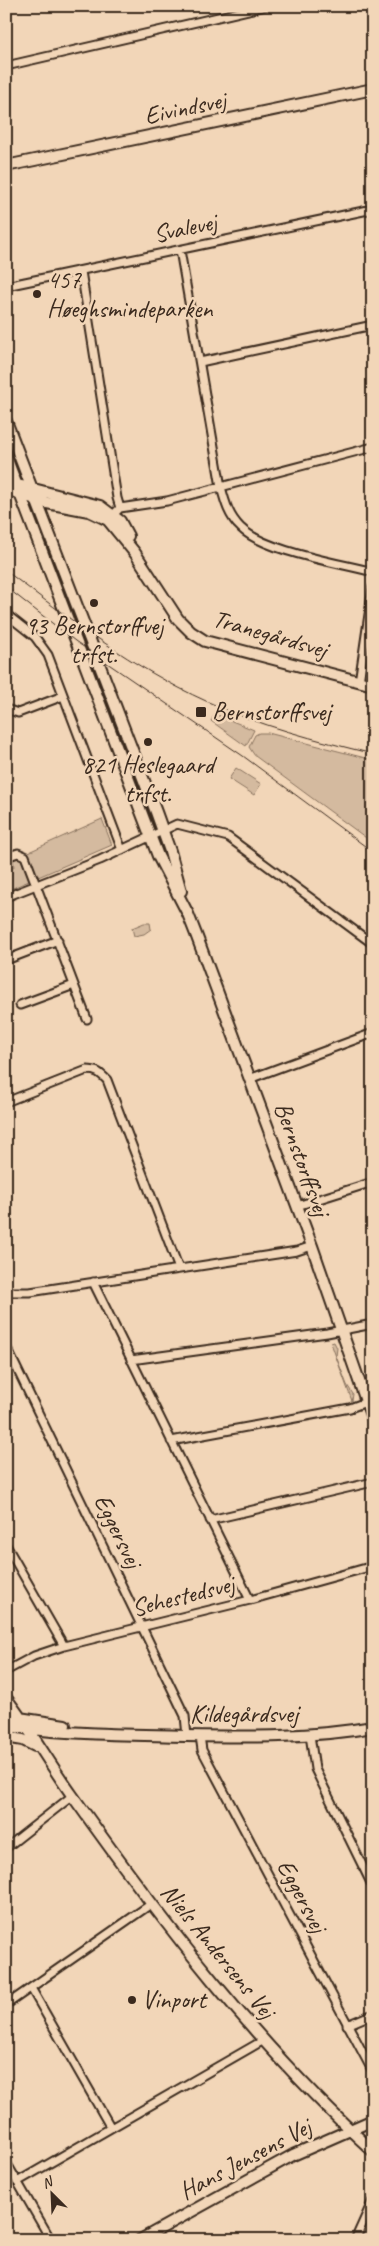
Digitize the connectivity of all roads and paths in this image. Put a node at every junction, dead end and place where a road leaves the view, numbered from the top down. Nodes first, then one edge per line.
1 (266, 6) edge
2 (6, 66) edge
3 (373, 89) edge
4 (6, 166) edge
5 (373, 209) edge
6 (180, 250) junction
7 (81, 271) junction
8 (6, 286) edge
9 (373, 325) edge
10 (200, 362) junction
11 (6, 421) edge
12 (373, 447) edge
13 (6, 457) edge
14 (14, 487) edge
15 (221, 487) junction
16 (32, 488) junction
17 (6, 489) edge
18 (6, 496) edge
19 (36, 499) junction
20 (24, 506) junction
21 (114, 514) junction
22 (373, 572) edge
23 (373, 586) edge
24 (6, 614) edge
25 (359, 682) junction
26 (373, 685) edge
27 (63, 696) junction
28 (6, 709) edge
29 (162, 830) junction
30 (151, 835) junction
31 (122, 850) junction
32 (6, 857) edge
33 (37, 885) junction
34 (6, 897) edge
35 (188, 914) junction
36 (58, 940) junction
37 (373, 944) edge
38 (6, 960) edge
39 (74, 985) junction
40 (20, 1005) dead end
41 (87, 1019) dead end
42 (373, 1033) edge
43 (249, 1079) junction
44 (6, 1102) edge
45 (373, 1182) edge
46 (297, 1206) junction
47 (312, 1246) junction
48 (179, 1269) junction
49 (93, 1282) junction
50 (6, 1292) edge
51 (373, 1324) edge
52 (340, 1331) junction
53 (6, 1346) edge
54 (130, 1360) junction
55 (366, 1402) junction
56 (373, 1421) edge
57 (171, 1441) junction
58 (373, 1482) edge
59 (210, 1520) junction
60 (6, 1545) edge
61 (373, 1566) edge
62 (250, 1600) junction
63 (142, 1627) junction
64 (64, 1646) junction
65 (6, 1671) edge
66 (6, 1698) edge
67 (14, 1720) edge
68 (373, 1727) edge
69 (310, 1735) junction
70 (187, 1736) junction
71 (200, 1736) junction
72 (6, 1737) edge
73 (35, 1746) junction
74 (48, 1762) junction
75 (72, 1796) junction
76 (6, 1848) edge
77 (373, 1887) edge
78 (151, 1904) junction
79 (31, 1988) junction
80 (6, 2005) edge
81 (373, 2014) edge
82 (347, 2025) junction
83 (264, 2040) junction
84 (373, 2072) edge
85 (373, 2120) edge
86 (111, 2128) junction
87 (349, 2130) junction
88 (373, 2151) edge
89 (6, 2162) edge
90 (17, 2182) junction
91 (373, 2200) edge
92 (51, 2240) edge
93 (140, 2240) edge
94 (355, 2240) edge

1 - 2 street
3 - 4 street, Eivindsvej
5 - 6 street, Svalevej
6 - 7 street, Svalevej
6 - 10 street
7 - 8 street, Svalevej
7 - 21 street
9 - 10 street
10 - 15 street
11 - 16 street, Bernstorffsvej
12 - 15 street
13 - 14 street, Bernstorffsvej
14 - 16 street, Tranegårdsvej
14 - 17 street
14 - 19 street, Tranegårdsvej
14 - 20 street, Bernstorffsvej
15 - 21 street
15 - 22 street
16 - 19 street, Bernstorffsvej
16 - 21 street, Tranegårdsvej
18 - 20 street
19 - 21 street, Tranegårdsvej
19 - 29 street, Bernstorffsvej
20 - 30 street, Bernstorffsvej
21 - 25 street, Tranegårdsvej
23 - 25 street
24 - 27 street
25 - 26 street, Tranegårdsvej
27 - 28 street
27 - 31 street
29 - 30 street
29 - 35 street, Bernstorffsvej
29 - 37 street
30 - 31 street
30 - 35 street, Bernstorffsvej
31 - 33 street
32 - 33 street
33 - 34 street
33 - 36 street
35 - 43 street, Bernstorffsvej
36 - 38 street
36 - 39 street
39 - 40 street
39 - 41 street
42 - 43 street
43 - 46 street, Bernstorffsvej
44 - 48 street
45 - 46 street
46 - 47 street, Bernstorffsvej
47 - 48 street
47 - 52 street, Bernstorffsvej
48 - 49 street
49 - 50 street
49 - 54 street
51 - 52 street
52 - 54 street
52 - 55 street, Bernstorffsvej
53 - 63 street, Eggersvej
54 - 57 street
55 - 56 street, Bernstorffsvej
55 - 57 street
57 - 59 street
58 - 59 street
59 - 62 street
60 - 64 street
61 - 62 street, Sehestedsvej
62 - 63 street, Sehestedsvej
63 - 64 street, Sehestedsvej
63 - 70 street, Eggersvej
64 - 65 street, Sehestedsvej
66 - 67 street, Niels Andersens Vej
67 - 70 street, Kildegårdsvej
67 - 73 street, Niels Andersens Vej
67 - 74 street, Niels Andersens Vej
68 - 69 street, Kildegårdsvej
69 - 71 street, Kildegårdsvej
69 - 77 street
70 - 71 street, Kildegårdsvej
71 - 82 street, Eggersvej
72 - 73 street
73 - 74 street, Niels Andersens Vej
74 - 75 street, Niels Andersens Vej
75 - 76 street
75 - 78 street, Niels Andersens Vej
78 - 79 street
78 - 83 street, Niels Andersens Vej
79 - 80 street
79 - 86 street
81 - 82 street
82 - 84 street, Eggersvej
83 - 86 street
83 - 87 street, Niels Andersens Vej
85 - 87 street, Hans Jensens Vej
86 - 90 street
87 - 88 street, Niels Andersens Vej
87 - 93 street, Hans Jensens Vej
89 - 90 street
90 - 92 street
91 - 94 street

